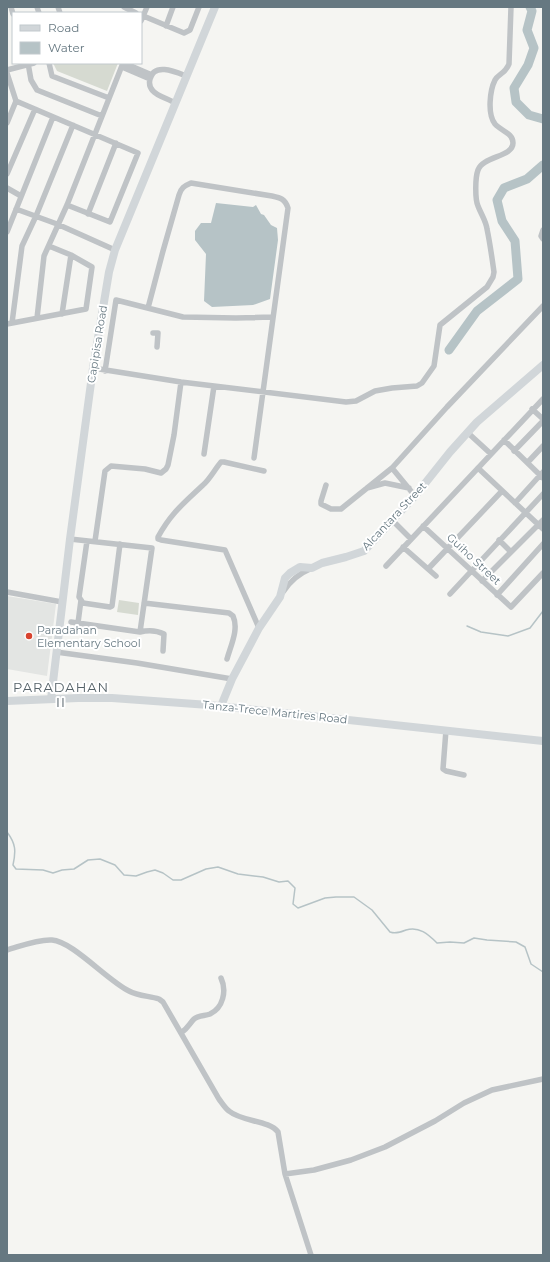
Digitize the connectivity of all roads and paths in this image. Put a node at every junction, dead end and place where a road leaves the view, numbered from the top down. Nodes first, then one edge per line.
1 (124, 7) edge
2 (147, 7) edge
3 (173, 7) edge
4 (199, 7) edge
5 (215, 7) edge
6 (511, 7) edge
7 (134, 12) edge
8 (142, 17) edge
9 (166, 26) junction
10 (30, 64) edge
11 (49, 64) edge
12 (123, 64) edge
13 (7, 72) edge
14 (186, 76) junction
15 (151, 77) junction
16 (109, 98) junction
17 (16, 102) junction
18 (175, 103) junction
19 (35, 109) junction
20 (102, 116) junction
21 (54, 117) junction
22 (7, 123) edge
23 (73, 125) junction
24 (94, 134) junction
25 (116, 143) junction
26 (7, 174) edge
27 (7, 188) edge
28 (21, 196) junction
29 (67, 205) junction
30 (16, 209) junction
31 (88, 214) junction
32 (36, 216) junction
33 (58, 224) junction
34 (543, 230) edge
35 (7, 232) edge
36 (543, 239) edge
37 (49, 246) junction
38 (115, 250) junction
39 (71, 254) junction
40 (543, 306) edge
41 (148, 308) junction
42 (62, 314) junction
43 (273, 317) junction
44 (37, 318) junction
45 (10, 323) edge
46 (153, 333) dead end
47 (157, 347) dead end
48 (543, 365) edge
49 (93, 368) junction
50 (105, 371) junction
51 (181, 382) junction
52 (214, 386) junction
53 (264, 393) junction
54 (543, 399) edge
55 (532, 409) junction
56 (543, 420) edge
57 (467, 432) junction
58 (504, 440) junction
59 (543, 446) edge
60 (514, 452) junction
61 (204, 454) dead end
62 (491, 454) junction
63 (254, 458) dead end
64 (528, 462) junction
65 (392, 468) junction
66 (478, 468) junction
67 (264, 471) dead end
68 (542, 475) edge
69 (326, 485) dead end
70 (409, 488) junction
71 (363, 490) junction
72 (502, 491) junction
73 (543, 494) edge
74 (415, 496) junction
75 (515, 503) junction
76 (525, 512) junction
77 (392, 520) junction
78 (543, 520) edge
79 (423, 526) junction
80 (541, 527) edge
81 (70, 539) junction
82 (411, 539) junction
83 (499, 540) junction
84 (87, 541) junction
85 (95, 541) junction
86 (120, 544) junction
87 (543, 544) edge
88 (404, 547) junction
89 (447, 549) junction
90 (511, 552) junction
91 (386, 566) dead end
92 (428, 570) junction
93 (471, 571) junction
94 (543, 573) edge
95 (436, 576) dead end
96 (482, 581) junction
97 (7, 592) edge
98 (450, 594) dead end
99 (497, 595) junction
100 (81, 600) junction
101 (62, 602) junction
102 (144, 603) junction
103 (71, 622) dead end
104 (78, 623) junction
105 (259, 628) junction
106 (140, 632) junction
107 (163, 651) dead end
108 (56, 652) junction
109 (227, 659) dead end
110 (232, 678) junction
111 (51, 699) junction
112 (7, 700) edge
113 (221, 706) junction
114 (446, 730) junction
115 (543, 741) edge
116 (464, 775) dead end
117 (7, 950) edge
118 (221, 978) dead end
119 (181, 1033) junction
120 (543, 1079) edge
121 (285, 1174) junction
122 (311, 1255) edge

1 - 7 street
2 - 8 street
3 - 9 street
4 - 9 street
5 - 14 main road, Capipisa Road
6 - 53 street
8 - 9 street
10 - 13 street
10 - 20 street
11 - 16 street
12 - 15 street
12 - 16 street
13 - 17 street
14 - 15 street
14 - 18 main road, Capipisa Road
15 - 18 street
16 - 20 street
17 - 19 street
17 - 22 street
18 - 38 main road, Capipisa Road
19 - 21 street
19 - 26 street
20 - 24 street
21 - 23 street
21 - 28 street
23 - 24 street
23 - 32 street
24 - 25 street
24 - 29 street
25 - 31 street
25 - 31 street
27 - 28 street
28 - 30 street
29 - 31 street
29 - 33 street
30 - 32 street
30 - 35 street
32 - 33 street
32 - 45 street
33 - 37 street
33 - 38 street
34 - 36 street
37 - 39 street
37 - 44 street
38 - 49 main road, Capipisa Road
39 - 42 street
39 - 42 street
40 - 65 street
41 - 43 street
41 - 43 street
41 - 50 street
42 - 44 street
43 - 53 street
44 - 45 street
46 - 47 street
48 - 57 main road, Alcantara Street
49 - 50 street
49 - 81 main road, Capipisa Road
50 - 51 street
51 - 52 street
51 - 85 street
52 - 53 street
52 - 61 street
53 - 63 street
54 - 55 street
55 - 56 street
55 - 58 street
56 - 60 street
57 - 62 street
57 - 74 main road, Alcantara Street
58 - 60 street
58 - 62 street
59 - 64 street
60 - 64 street
62 - 66 street
64 - 68 street
65 - 70 street
65 - 71 street
66 - 72 street
66 - 79 street
67 - 105 street
68 - 75 street
69 - 71 street
70 - 71 street
70 - 74 street
72 - 75 street
72 - 89 street
73 - 76 street
74 - 77 main road, Alcantara Street
75 - 76 street
76 - 80 street
76 - 83 street
77 - 82 street
77 - 105 main road, Alcantara Street
78 - 80 street
79 - 82 street
79 - 89 street, Guiho Street
80 - 90 street
81 - 84 street
81 - 101 main road, Capipisa Road
82 - 88 street
83 - 90 street
83 - 93 street
84 - 85 street
84 - 100 street
85 - 86 street
86 - 100 street
86 - 102 street
87 - 99 street
88 - 91 street
88 - 92 street
89 - 92 street
89 - 93 street, Guiho Street
90 - 96 street
92 - 95 street
93 - 96 street, Guiho Street
93 - 98 street
94 - 99 street, Guiho Street
96 - 99 street, Guiho Street
97 - 101 street
100 - 104 street
101 - 108 main road, Capipisa Road
102 - 106 street
102 - 109 street
103 - 104 street
104 - 106 street
105 - 110 main road, Alcantara Street
106 - 107 street
108 - 110 street
108 - 111 main road, Capipisa Road
110 - 113 main road, Alcantara Street
111 - 112 main road, Tanza-Trece Martires Road
111 - 113 main road, Tanza-Trece Martires Road
113 - 114 main road, Tanza-Trece Martires Road
114 - 115 main road, Tanza-Trece Martires Road
114 - 116 street
117 - 119 street
118 - 119 street
119 - 121 street
120 - 121 street
121 - 122 street

